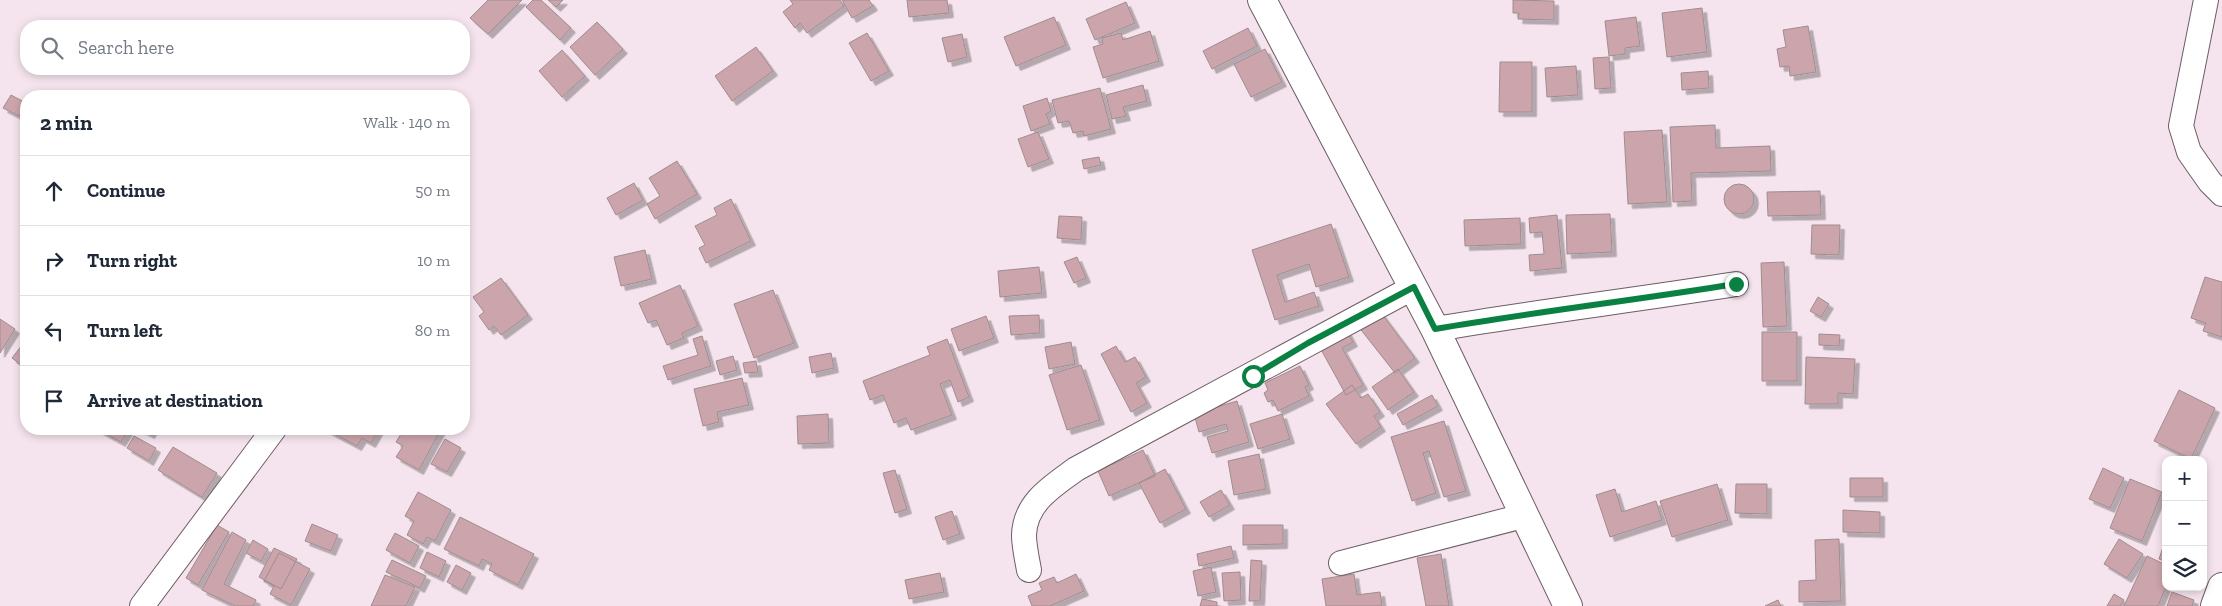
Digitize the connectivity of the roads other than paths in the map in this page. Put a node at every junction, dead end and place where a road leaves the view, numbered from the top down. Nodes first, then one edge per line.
1 (1262, 0) edge
2 (2206, 0) edge
3 (2222, 194) edge
4 (1736, 284) dead end
5 (1414, 287) junction
6 (1435, 329) junction
7 (270, 435) edge
8 (1523, 516) junction
9 (1342, 564) dead end
10 (1029, 570) dead end
11 (2222, 587) edge
12 (142, 606) edge
13 (1568, 606) edge
14 (2215, 606) edge

1 - 5 street
2 - 3 street
4 - 6 street
5 - 6 street
5 - 10 street
6 - 8 street
7 - 12 street
8 - 9 street
8 - 13 street
11 - 14 street

